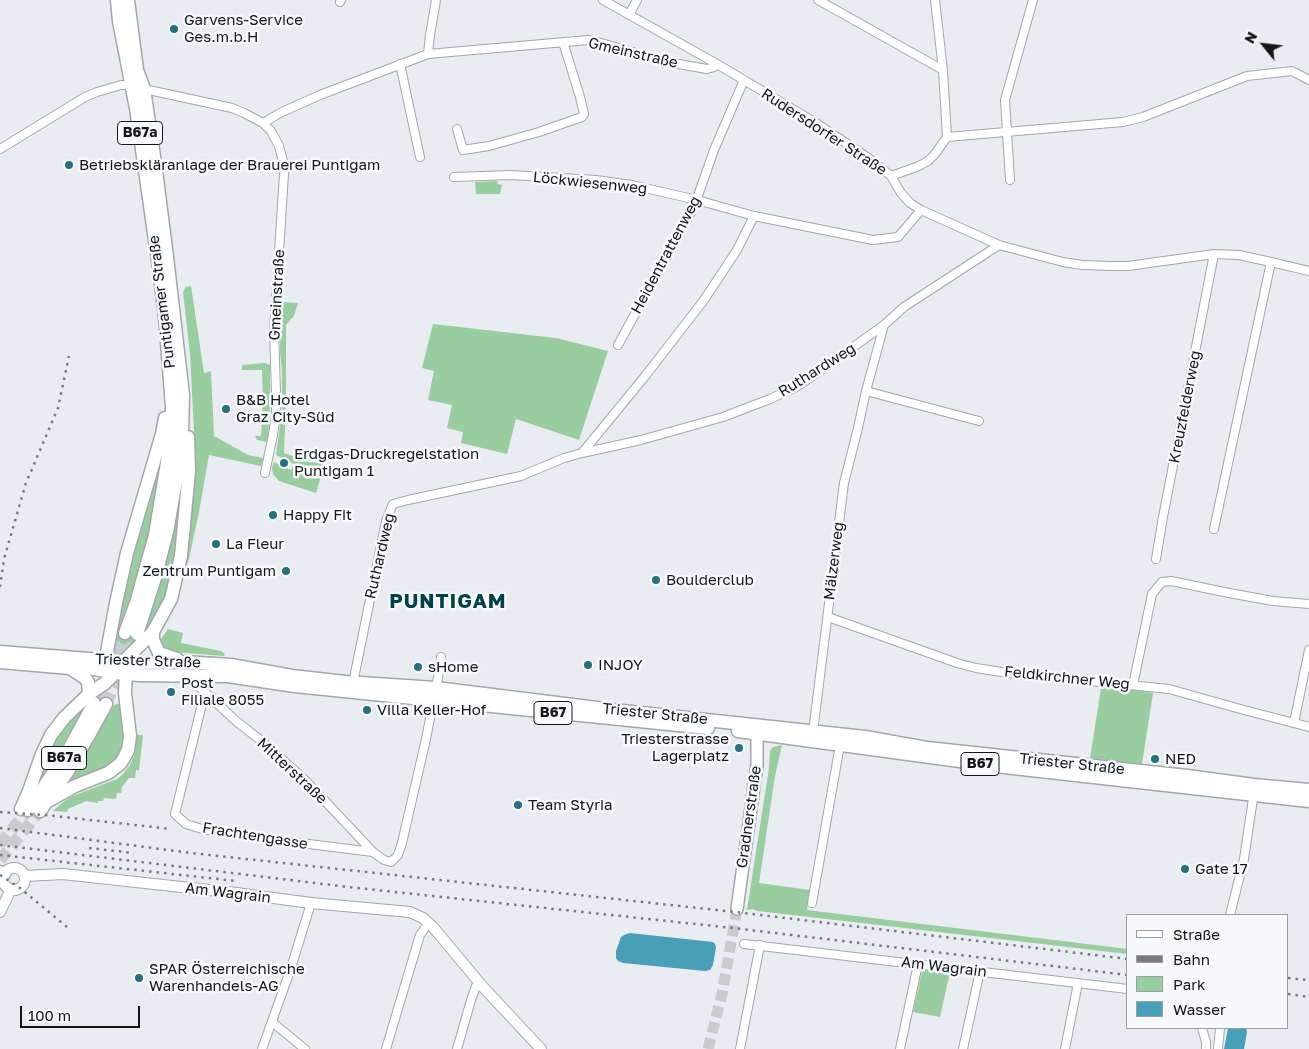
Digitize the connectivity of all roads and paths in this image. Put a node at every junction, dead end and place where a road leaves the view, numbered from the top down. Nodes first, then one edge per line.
1 (117, 0) edge
2 (128, 0) edge
3 (436, 0) edge
4 (603, 0) edge
5 (637, 0) edge
6 (818, 0) edge
7 (935, 0) edge
8 (1033, 0) edge
9 (629, 15) junction
10 (563, 42) junction
11 (428, 54) junction
12 (400, 64) junction
13 (717, 64) junction
14 (943, 70) junction
15 (744, 80) junction
16 (1309, 80) edge
17 (131, 85) junction
18 (144, 89) junction
19 (263, 123) junction
20 (457, 129) dead end
21 (1006, 131) junction
22 (947, 137) junction
23 (0, 149) edge
24 (420, 157) dead end
25 (890, 176) junction
26 (454, 177) dead end
27 (1010, 180) dead end
28 (697, 200) junction
29 (921, 210) junction
30 (754, 216) junction
31 (999, 245) junction
32 (1214, 254) junction
33 (1271, 262) junction
34 (1309, 271) edge
35 (884, 325) junction
36 (618, 345) dead end
37 (171, 386) junction
38 (866, 391) junction
39 (183, 395) junction
40 (978, 421) dead end
41 (582, 453) junction
42 (265, 473) dead end
43 (1214, 529) dead end
44 (1156, 559) dead end
45 (142, 602) junction
46 (1309, 604) edge
47 (828, 617) junction
48 (153, 632) junction
49 (131, 633) tunnel mouth
50 (1309, 650) edge
51 (0, 652) edge
52 (441, 657) dead end
53 (0, 662) edge
54 (184, 662) junction
55 (117, 667) junction
56 (70, 668) junction
57 (183, 675) junction
58 (353, 683) junction
59 (1133, 685) junction
60 (205, 692) junction
61 (435, 694) junction
62 (96, 700) junction
63 (1294, 723) junction
64 (1309, 727) edge
65 (757, 730) junction
66 (813, 732) junction
67 (840, 744) junction
68 (1254, 790) junction
69 (1309, 790) edge
70 (48, 801) junction
71 (1309, 801) edge
72 (30, 810) junction
73 (374, 852) junction
74 (2, 873) edge
75 (25, 876) junction
76 (11, 889) junction
77 (311, 903) junction
78 (812, 903) dead end
79 (737, 909) tunnel mouth
80 (0, 912) edge
81 (1230, 914) edge
82 (428, 922) junction
83 (744, 944) dead end
84 (760, 945) junction
85 (918, 964) junction
86 (980, 971) junction
87 (480, 983) junction
88 (1078, 983) junction
89 (1126, 989) edge
90 (272, 1022) junction
91 (1202, 1029) edge
92 (1220, 1029) edge
93 (262, 1049) edge
94 (305, 1049) edge
95 (386, 1049) edge
96 (457, 1049) edge
97 (541, 1049) edge
98 (740, 1049) edge
99 (900, 1049) edge
100 (963, 1049) edge
101 (1065, 1049) edge
102 (1206, 1049) edge
103 (1218, 1049) edge

1 - 17 main road, Puntigamer Straße / B67a
2 - 18 main road, Puntigamer Straße / B67a
3 - 11 street
4 - 9 street, Rudersdorfer Straße
5 - 9 street
6 - 14 street
7 - 14 street
8 - 21 street
9 - 13 street, Rudersdorfer Straße
10 - 11 street, Gmeinstraße
10 - 13 street, Gmeinstraße
10 - 20 street
11 - 12 street, Gmeinstraße
12 - 19 street, Gmeinstraße
12 - 24 street
13 - 15 street, Rudersdorfer Straße
14 - 22 street
15 - 25 street, Rudersdorfer Straße
15 - 28 street, Heidentrattenweg
16 - 21 street
17 - 18 street, Gmeinstraße
17 - 23 street
17 - 37 main road, Puntigamer Straße / B67a
18 - 19 street, Gmeinstraße
18 - 39 main road, Puntigamer Straße / B67a
19 - 42 street, Gmeinstraße
21 - 22 street
21 - 27 street
22 - 25 street
25 - 29 street, Rudersdorfer Straße
26 - 28 street, Löckwiesenweg
28 - 30 street, Löckwiesenweg
28 - 36 street, Heidentrattenweg
29 - 30 street, Löckwiesenweg
29 - 31 street, Rudersdorfer Straße
30 - 41 street
31 - 32 street, Rudersdorfer Straße
31 - 35 street, Ruthardweg
32 - 33 street, Rudersdorfer Straße
32 - 44 street, Kreuzfelderweg
33 - 34 street, Rudersdorfer Straße
33 - 43 street
35 - 38 street, Mälzerweg
35 - 41 street, Ruthardweg
37 - 45 main road, Puntigamer Straße / B67a
37 - 55 main road
38 - 40 street
38 - 47 street, Mälzerweg
39 - 45 main road, Puntigamer Straße / B67a
39 - 48 main road
41 - 58 street, Ruthardweg
45 - 49 main road, B67a
46 - 59 street
47 - 59 street, Feldkirchner Weg
47 - 66 street, Mälzerweg
48 - 54 main road
48 - 55 main road
50 - 63 street
51 - 55 main road, Triester Straße / B67
52 - 61 street
53 - 56 main road, Triester Straße / B67
54 - 55 main road, Triester Straße / B67
54 - 58 main road, Triester Straße / B67
55 - 56 main road, Triester Straße / B67
55 - 57 main road, Triester Straße / B67
55 - 62 main road
55 - 70 main road
56 - 62 main road
57 - 60 street, Mitterstraße
57 - 61 main road, Triester Straße / B67
58 - 61 main road, Triester Straße / B67
59 - 63 street, Feldkirchner Weg
60 - 73 street, Mitterstraße
60 - 73 street, Frachtengasse
61 - 65 main road, Triester Straße / B67
61 - 73 street, Mitterstraße
62 - 70 main road, B67a
62 - 72 main road, B67a
62 - 72 main road
63 - 64 street, Feldkirchner Weg
65 - 66 main road, Triester Straße / B67
65 - 67 main road, Triester Straße / B67
65 - 79 main road, Gradnerstraße
66 - 68 main road, Triester Straße / B67
67 - 68 main road, Triester Straße / B67
67 - 78 street
68 - 69 main road, Triester Straße / B67
68 - 71 main road, Triester Straße / B67
68 - 81 street
70 - 72 main road, B67a
74 - 75 street
74 - 76 street
75 - 76 street
75 - 77 street, Am Wagrain
76 - 80 street
77 - 82 street, Am Wagrain
77 - 90 street
82 - 87 street
82 - 95 street
83 - 84 street, Am Wagrain
84 - 85 street, Am Wagrain
84 - 98 street
85 - 86 street, Am Wagrain
85 - 99 street
86 - 88 street, Am Wagrain
86 - 100 street
87 - 96 street
87 - 97 street
88 - 89 street, Am Wagrain
88 - 101 street
90 - 93 street
90 - 94 street
91 - 102 street
92 - 103 street

